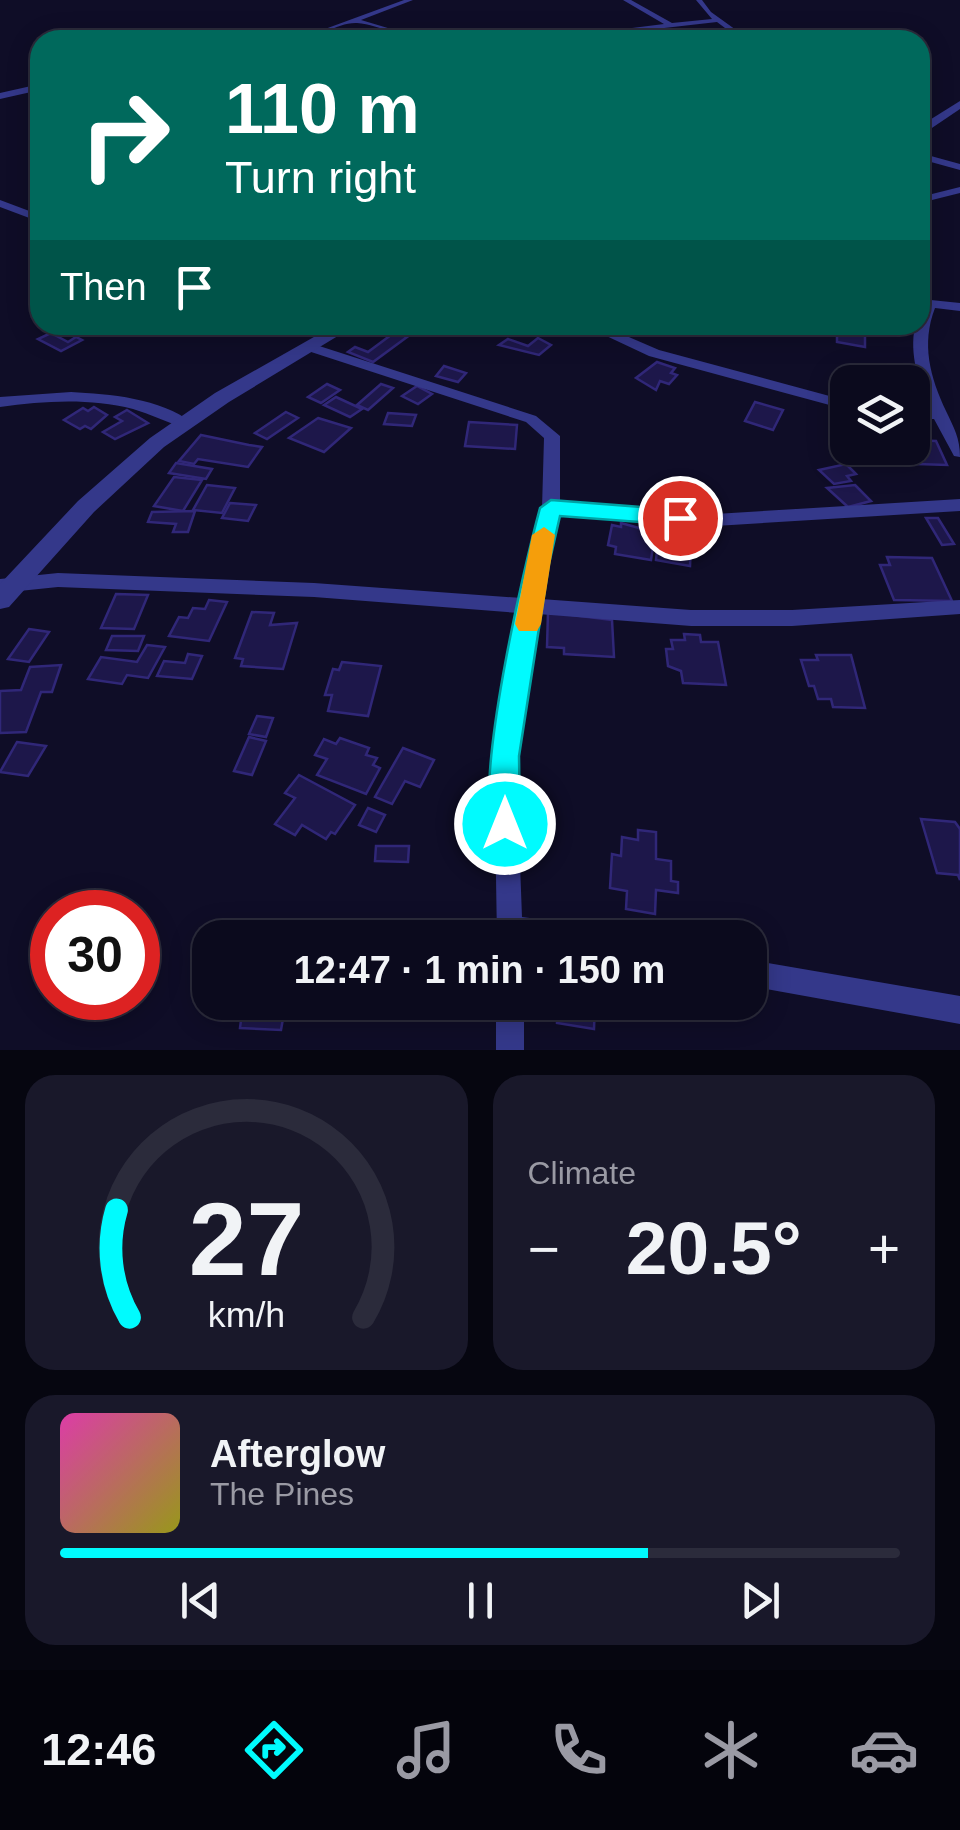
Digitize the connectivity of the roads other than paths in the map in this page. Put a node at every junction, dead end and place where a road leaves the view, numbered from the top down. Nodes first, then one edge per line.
1 (410, 0) edge
2 (626, 0) edge
3 (700, 0) edge
4 (352, 20) junction
5 (720, 20) junction
6 (668, 26) junction
7 (325, 30) edge
8 (388, 30) edge
9 (632, 30) dead end
10 (733, 30) edge
11 (30, 90) edge
12 (0, 96) edge
13 (960, 104) edge
14 (930, 124) edge
15 (930, 159) edge
16 (960, 167) edge
17 (960, 190) edge
18 (930, 198) edge
19 (0, 203) edge
20 (30, 215) edge
21 (930, 303) edge
22 (960, 306) edge
23 (331, 335) edge
24 (613, 335) edge
25 (920, 335) edge
26 (310, 347) junction
27 (830, 401) edge
28 (0, 402) edge
29 (930, 414) edge
30 (938, 414) junction
31 (184, 423) junction
32 (960, 452) edge
33 (960, 506) edge
34 (551, 508) junction
35 (4, 591) edge
36 (532, 604) junction
37 (960, 606) edge
38 (509, 920) edge
39 (767, 975) edge
40 (960, 1010) edge
41 (510, 1020) edge
42 (510, 1050) edge

1 - 4 street
2 - 6 street
3 - 5 street
4 - 7 street
4 - 8 street
5 - 6 street
5 - 10 street
6 - 9 street
11 - 12 street
13 - 14 street
15 - 16 street
17 - 18 street
19 - 20 street
21 - 22 street
23 - 26 street
24 - 27 street
25 - 30 street
26 - 31 street
26 - 34 street
28 - 31 street
29 - 30 street
30 - 32 street
31 - 35 street
33 - 34 street
34 - 36 street
35 - 36 street
36 - 37 street
36 - 38 street
39 - 40 street
41 - 42 street

